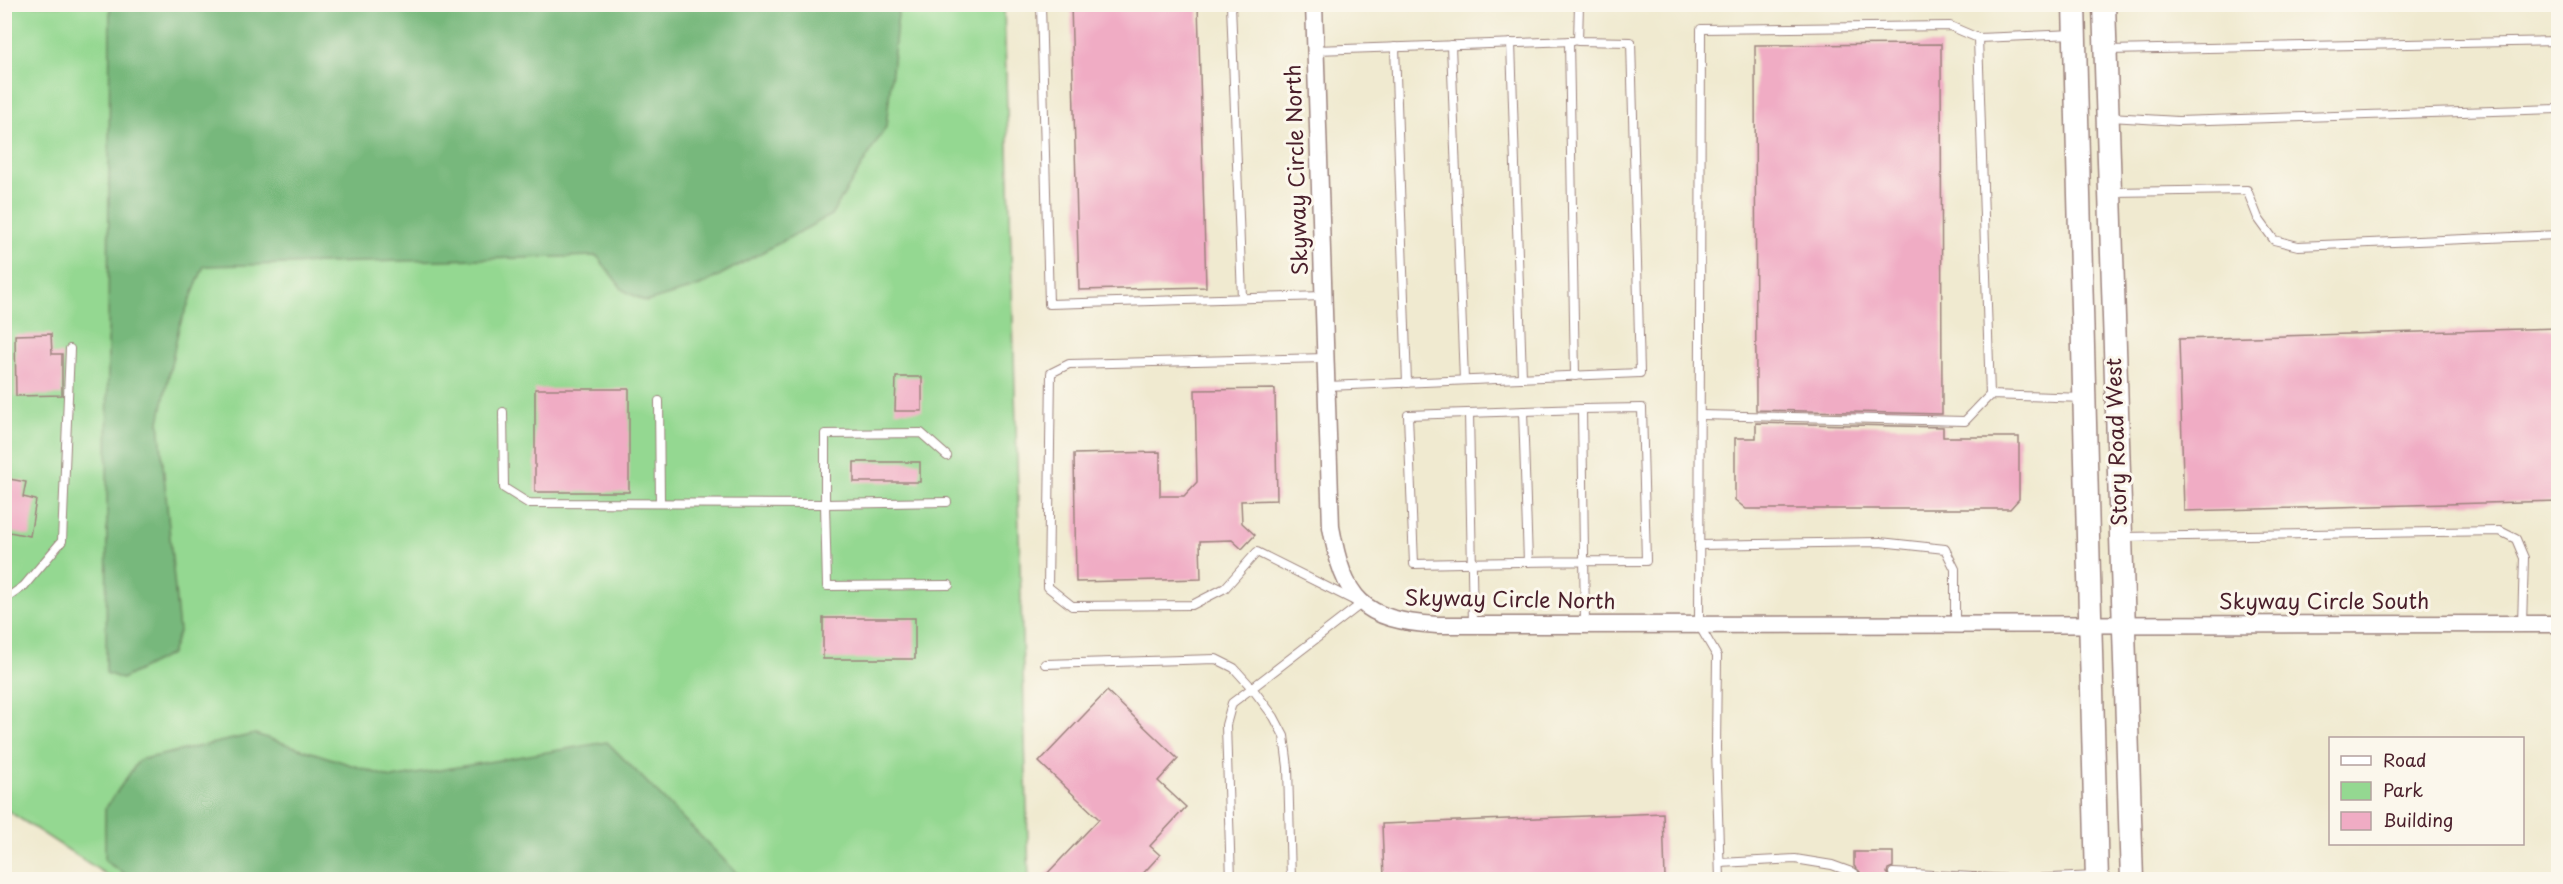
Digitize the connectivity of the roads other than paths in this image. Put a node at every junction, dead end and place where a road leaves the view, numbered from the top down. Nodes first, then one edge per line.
1 (1041, 4) edge
2 (1231, 4) edge
3 (1314, 4) edge
4 (1579, 4) edge
5 (2074, 4) edge
6 (2104, 4) edge
7 (2075, 34) junction
8 (1978, 38) junction
9 (1569, 41) junction
10 (1578, 41) junction
11 (2559, 41) edge
12 (1511, 43) junction
13 (1451, 45) junction
14 (1395, 47) junction
15 (1316, 50) junction
16 (2104, 50) junction
17 (2559, 109) edge
18 (2107, 117) junction
19 (2109, 192) junction
20 (2559, 235) edge
21 (1324, 296) junction
22 (1242, 298) junction
23 (70, 349) dead end
24 (1326, 358) junction
25 (1575, 376) junction
26 (1522, 378) junction
27 (1464, 380) junction
28 (1407, 383) junction
29 (1327, 386) junction
30 (1990, 396) junction
31 (2085, 398) junction
32 (659, 401) dead end
33 (1582, 409) junction
34 (1523, 411) junction
35 (503, 412) dead end
36 (1469, 413) junction
37 (1700, 415) junction
38 (946, 456) dead end
39 (947, 502) dead end
40 (660, 503) junction
41 (825, 504) junction
42 (2120, 537) junction
43 (1699, 545) junction
44 (1584, 561) junction
45 (1473, 562) junction
46 (1527, 562) junction
47 (949, 585) dead end
48 (4, 600) edge
49 (1361, 604) junction
50 (2122, 623) junction
51 (2089, 624) junction
52 (2522, 624) junction
53 (2559, 624) edge
54 (1473, 625) junction
55 (1585, 625) junction
56 (1699, 625) junction
57 (1955, 625) junction
58 (1045, 664) dead end
59 (1251, 688) junction
60 (1720, 863) junction
61 (1854, 873) dead end
62 (1893, 873) dead end
63 (2097, 878) edge
64 (1231, 879) edge
65 (1291, 879) edge
66 (1720, 879) edge
67 (2012, 879) edge
68 (2132, 879) edge

1 - 22 lane
2 - 22 lane
3 - 15 street, Skyway Circle North
4 - 10 lane
5 - 7 street, Story Road West
6 - 16 street, Story Road West
7 - 8 lane
7 - 31 street, Story Road West
8 - 30 lane
8 - 37 lane
9 - 10 lane
9 - 12 lane
9 - 25 lane
10 - 25 lane
11 - 16 lane
12 - 13 lane
12 - 26 lane
13 - 14 lane
13 - 27 lane
14 - 15 lane
14 - 28 lane
15 - 21 street, Skyway Circle North
16 - 18 street, Story Road West
17 - 18 lane
18 - 19 street, Story Road West
19 - 20 lane
19 - 42 street, Story Road West
21 - 22 lane
21 - 24 street, Skyway Circle North
23 - 48 lane
24 - 29 street, Skyway Circle North
24 - 49 lane
25 - 26 lane
26 - 27 lane
27 - 28 lane
28 - 29 lane
29 - 49 street, Skyway Circle North
30 - 31 lane
30 - 37 lane
31 - 51 street, Story Road West
32 - 40 lane
33 - 34 lane
33 - 44 lane
33 - 44 lane
34 - 36 lane
34 - 46 lane
35 - 40 lane
36 - 45 lane
36 - 45 lane
37 - 43 lane
38 - 41 lane
39 - 41 lane
40 - 41 lane
41 - 47 lane
42 - 50 street, Story Road West
42 - 52 lane
43 - 56 lane
43 - 57 lane
44 - 46 lane
44 - 55 lane
45 - 46 lane
45 - 54 lane
49 - 54 street, Skyway Circle North
49 - 59 lane
50 - 51 street, Skyway Circle South
50 - 52 street, Skyway Circle South
50 - 68 street, Story Road West
51 - 57 street, Skyway Circle North
51 - 63 street, Story Road West
52 - 53 street, Skyway Circle South
54 - 55 street, Skyway Circle North
55 - 56 street, Skyway Circle North
56 - 57 street, Skyway Circle North
56 - 60 lane
58 - 59 lane
59 - 64 lane
59 - 65 lane
60 - 61 lane
60 - 66 lane
62 - 67 lane
63 - 67 lane

